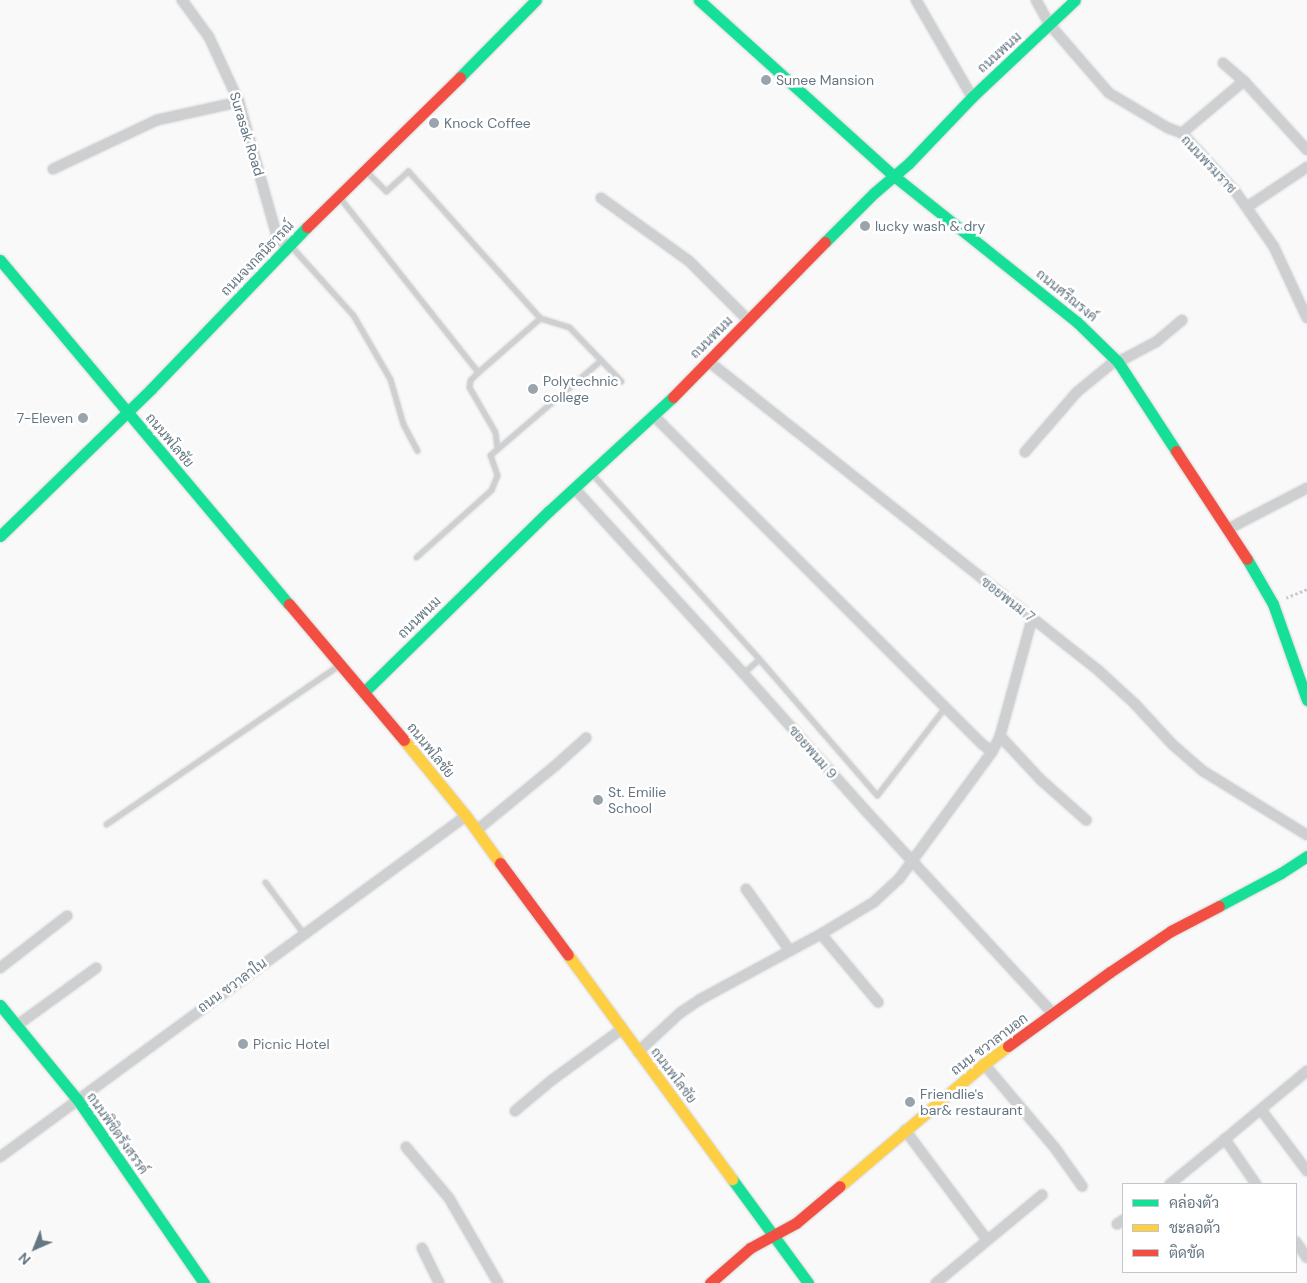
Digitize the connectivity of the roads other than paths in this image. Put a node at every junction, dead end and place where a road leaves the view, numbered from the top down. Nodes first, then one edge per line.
1 (182, 0) edge
2 (536, 0) edge
3 (699, 0) edge
4 (916, 0) edge
5 (1036, 0) edge
6 (1075, 0) edge
7 (1050, 26) junction
8 (1223, 63) dead end
9 (1244, 81) junction
10 (972, 97) junction
11 (239, 102) junction
12 (1182, 133) junction
13 (1307, 150) edge
14 (1307, 167) edge
15 (53, 169) dead end
16 (366, 171) junction
17 (894, 176) junction
18 (339, 197) junction
19 (601, 198) dead end
20 (1247, 207) junction
21 (289, 246) junction
22 (0, 260) edge
23 (540, 318) junction
24 (1307, 318) edge
25 (748, 320) junction
26 (1182, 320) dead end
27 (601, 360) junction
28 (708, 361) junction
29 (1117, 361) junction
30 (478, 372) junction
31 (620, 381) dead end
32 (127, 411) junction
33 (654, 416) junction
34 (497, 448) junction
35 (417, 450) dead end
36 (1025, 452) dead end
37 (591, 474) junction
38 (1307, 488) edge
39 (575, 489) junction
40 (1228, 529) junction
41 (0, 536) edge
42 (416, 557) dead end
43 (1032, 619) junction
44 (759, 659) junction
45 (341, 664) junction
46 (743, 673) junction
47 (364, 692) junction
48 (1307, 700) edge
49 (946, 707) junction
50 (1000, 736) junction
51 (586, 738) dead end
52 (992, 752) junction
53 (466, 816) junction
54 (1086, 820) dead end
55 (106, 824) dead end
56 (476, 830) junction
57 (1307, 835) edge
58 (1307, 856) edge
59 (913, 861) junction
60 (265, 882) dead end
61 (746, 889) dead end
62 (67, 916) dead end
63 (303, 933) junction
64 (821, 934) junction
65 (790, 951) junction
66 (0, 968) edge
67 (96, 968) dead end
68 (878, 1002) dead end
69 (0, 1005) edge
70 (1053, 1014) junction
71 (16, 1026) junction
72 (622, 1029) junction
73 (638, 1052) junction
74 (984, 1064) junction
75 (1307, 1071) edge
76 (77, 1099) junction
77 (515, 1111) dead end
78 (1262, 1111) junction
79 (905, 1130) junction
80 (1225, 1139) junction
81 (406, 1146) dead end
82 (0, 1157) edge
83 (1307, 1171) edge
84 (1171, 1183) edge
85 (1255, 1183) edge
86 (1082, 1186) dead end
87 (1042, 1196) dead end
88 (774, 1235) junction
89 (987, 1240) junction
90 (1297, 1243) edge
91 (422, 1248) dead end
92 (1307, 1258) edge
93 (204, 1283) edge
94 (439, 1283) edge
95 (498, 1283) edge
96 (710, 1283) edge
97 (808, 1283) edge
98 (936, 1283) edge

1 - 11 street, Surasak Road
2 - 16 street, ถนนจงกลนิธารณ์
3 - 17 street, ถนนศรีณรงค์
4 - 10 street
5 - 7 street, ถนนพรมราช
6 - 7 street, ถนนพนม
7 - 10 street, ถนนพนม
7 - 12 street, ถนนพรมราช
8 - 9 street
9 - 12 street
9 - 13 street
10 - 17 street, ถนนพนม
11 - 15 street
11 - 21 street, Surasak Road
12 - 20 street, ถนนพรมราช
14 - 20 street
16 - 18 street, ถนนจงกลนิธารณ์
16 - 23 lane
17 - 25 street, ถนนพนม
17 - 29 street, ถนนศรีณรงค์
18 - 21 street, ถนนจงกลนิธารณ์
18 - 30 lane
19 - 25 street
20 - 24 street, ถนนพรมราช
21 - 32 street, ถนนจงกลนิธารณ์
21 - 35 lane
22 - 32 street, ถนนพโลชัย
23 - 27 lane
23 - 30 lane
25 - 28 street, ถนนพนม
26 - 29 street
27 - 31 lane
27 - 34 lane
28 - 33 street, ถนนพนม
28 - 43 street, ซอยพนม 7
29 - 36 street
29 - 40 street, ถนนศรีณรงค์
30 - 34 lane
32 - 41 street, ถนนจงกลนิธารณ์
32 - 45 street, ถนนพโลชัย
33 - 37 street, ถนนพนม
33 - 49 street
34 - 42 lane
37 - 39 street, ถนนพนม
37 - 44 lane
38 - 40 street
39 - 46 street, ซอยพนม 9
39 - 47 street, ถนนพนม
40 - 48 street, ถนนศรีณรงค์
43 - 50 street
43 - 57 street, ซอยพนม 7
44 - 46 lane
44 - 49 lane
45 - 47 street, ถนนพโลชัย
45 - 55 lane
46 - 59 street, ซอยพนม 9
47 - 53 street, ถนนพโลชัย
49 - 52 street
50 - 52 street
50 - 54 street
51 - 56 street
52 - 59 street
53 - 56 street, ถนนพโลชัย
53 - 63 street, ถนน ชวาลาใน
56 - 72 street, ถนนพโลชัย
58 - 70 street, ถนน ชวาลานอก
59 - 64 street
59 - 70 street, ซอยพนม 9
60 - 63 lane
61 - 65 street
62 - 66 street
63 - 76 street, ถนน ชวาลาใน
64 - 65 street
64 - 68 street
65 - 73 street
67 - 71 street
69 - 71 street, ถนนพิชิตรังสรรค์
70 - 74 street, ถนน ชวาลานอก
71 - 76 street, ถนนพิชิตรังสรรค์
72 - 73 street, ถนนพโลชัย
72 - 77 street
73 - 88 street, ถนนพโลชัย
74 - 79 street, ถนน ชวาลานอก
74 - 86 street
75 - 78 street
76 - 82 street, ถนน ชวาลาใน
76 - 93 street, ถนนพิชิตรังสรรค์
78 - 80 street
78 - 83 street
79 - 88 street, ถนน ชวาลานอก
79 - 89 street
80 - 84 street
80 - 85 street
81 - 95 street
87 - 89 street
88 - 96 street, ถนน ชวาลานอก
88 - 97 street, ถนนพโลชัย
89 - 98 street
90 - 92 street
91 - 94 street

